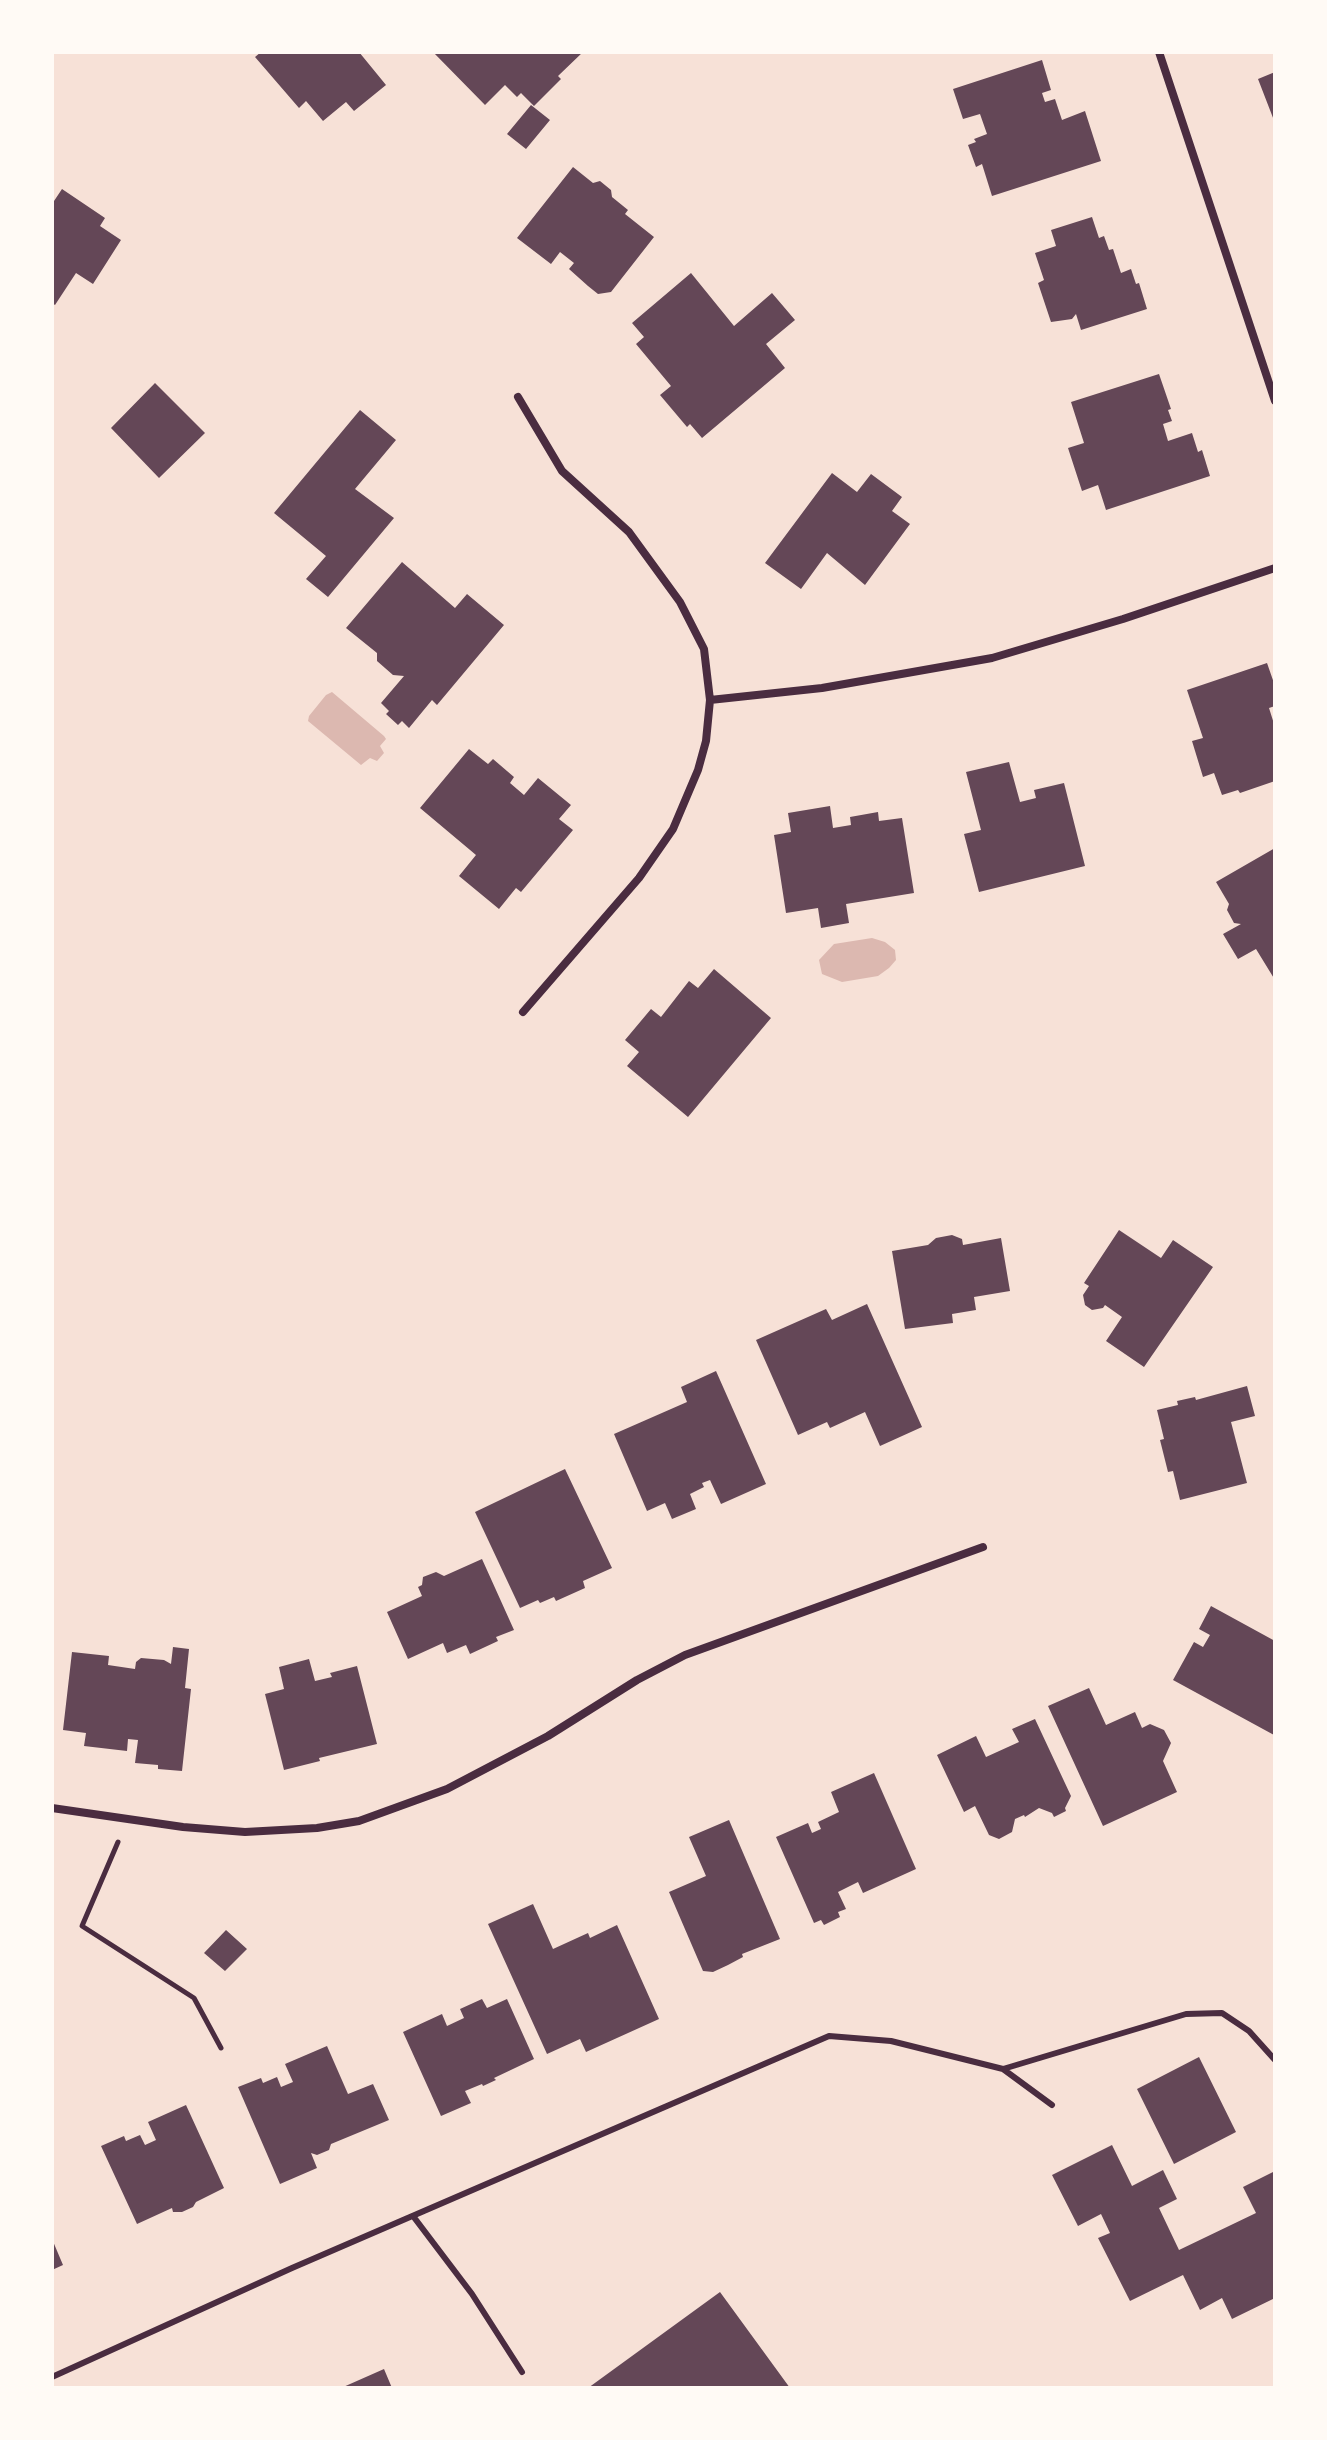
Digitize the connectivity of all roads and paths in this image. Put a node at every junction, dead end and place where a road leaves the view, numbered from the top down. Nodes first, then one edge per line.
1 (1159, 52) edge
2 (518, 397) dead end
3 (1275, 401) edge
4 (1275, 568) edge
5 (710, 700) junction
6 (523, 1012) dead end
7 (983, 1547) dead end
8 (52, 1808) edge
9 (128, 1819) junction
10 (221, 2048) dead end
11 (1275, 2060) edge
12 (1003, 2069) junction
13 (1052, 2105) dead end
14 (413, 2216) junction
15 (522, 2372) dead end
16 (52, 2377) edge

1 - 3 street
2 - 5 street
4 - 5 street
5 - 6 street
7 - 9 street
8 - 9 street
9 - 10 path
11 - 12 lane
12 - 13 lane
12 - 14 lane
14 - 15 lane
14 - 16 lane

